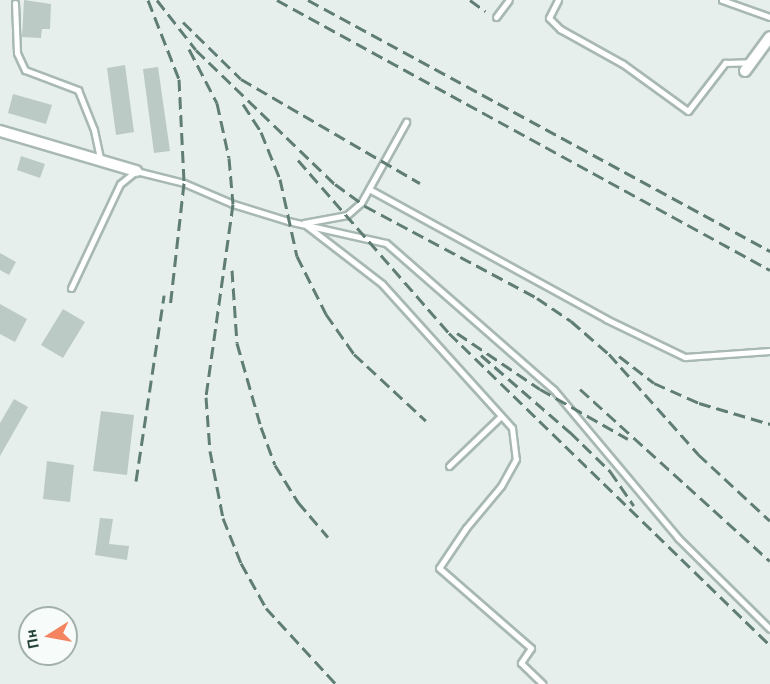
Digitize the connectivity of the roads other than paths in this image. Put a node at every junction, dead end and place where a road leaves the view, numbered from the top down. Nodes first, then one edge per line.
1 (509, 0) edge
2 (558, 0) edge
3 (722, 0) edge
4 (15, 3) dead end
5 (496, 17) dead end
6 (770, 17) edge
7 (769, 39) edge
8 (748, 67) joint
9 (406, 122) dead end
10 (0, 131) edge
11 (101, 161) junction
12 (136, 171) junction
13 (369, 189) junction
14 (303, 223) junction
15 (70, 288) dead end
16 (770, 351) edge
17 (501, 416) junction
18 (449, 466) dead end
19 (770, 629) edge
20 (543, 684) edge

1 - 5 lane
2 - 8 lane
3 - 6 lane
4 - 11 lane
7 - 8 street
9 - 13 lane
10 - 11 street
11 - 12 street
12 - 14 lane
12 - 15 lane
13 - 14 lane
13 - 16 lane
14 - 17 lane
14 - 19 lane
17 - 18 lane
17 - 20 lane

